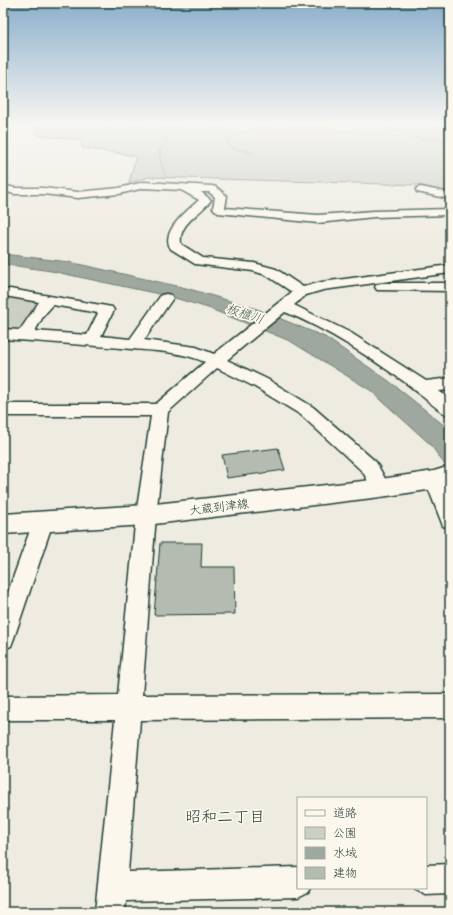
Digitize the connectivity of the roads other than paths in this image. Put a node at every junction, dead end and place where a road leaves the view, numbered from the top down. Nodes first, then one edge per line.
1 (169, 186) junction
2 (3, 188) edge
3 (421, 190) dead end
4 (450, 196) edge
5 (450, 212) edge
6 (450, 269) edge
7 (341, 283) junction
8 (450, 287) edge
9 (301, 292) junction
10 (10, 293) dead end
11 (166, 298) dead end
12 (49, 300) junction
13 (282, 307) junction
14 (3, 334) edge
15 (25, 335) junction
16 (92, 340) junction
17 (134, 344) junction
18 (216, 361) junction
19 (450, 384) edge
20 (424, 387) junction
21 (3, 410) edge
22 (160, 410) junction
23 (450, 410) edge
24 (445, 478) edge
25 (381, 488) junction
26 (146, 515) junction
27 (449, 517) edge
28 (43, 522) junction
29 (3, 524) edge
30 (3, 638) edge
31 (450, 706) edge
32 (127, 707) junction
33 (3, 708) edge
34 (450, 879) edge
35 (427, 880) edge
36 (297, 882) edge
37 (111, 899) edge

1 - 2 street
1 - 5 street
1 - 9 street
3 - 4 street
6 - 7 street
7 - 8 street
7 - 9 street
9 - 13 street
10 - 12 street
11 - 17 street
12 - 15 street
12 - 16 street
13 - 18 street
13 - 20 street
14 - 15 street
15 - 16 street
16 - 17 street
17 - 18 street
18 - 22 street
18 - 25 street
19 - 20 street
20 - 23 street
21 - 22 street
22 - 26 street
24 - 25 main road, 大蔵到津線
24 - 27 street
25 - 26 main road, 大蔵到津線
26 - 28 main road, 大蔵到津線
26 - 32 street
28 - 29 main road, 大蔵到津線
28 - 30 street
31 - 32 street
32 - 33 street
32 - 37 street
34 - 35 street
36 - 37 street

